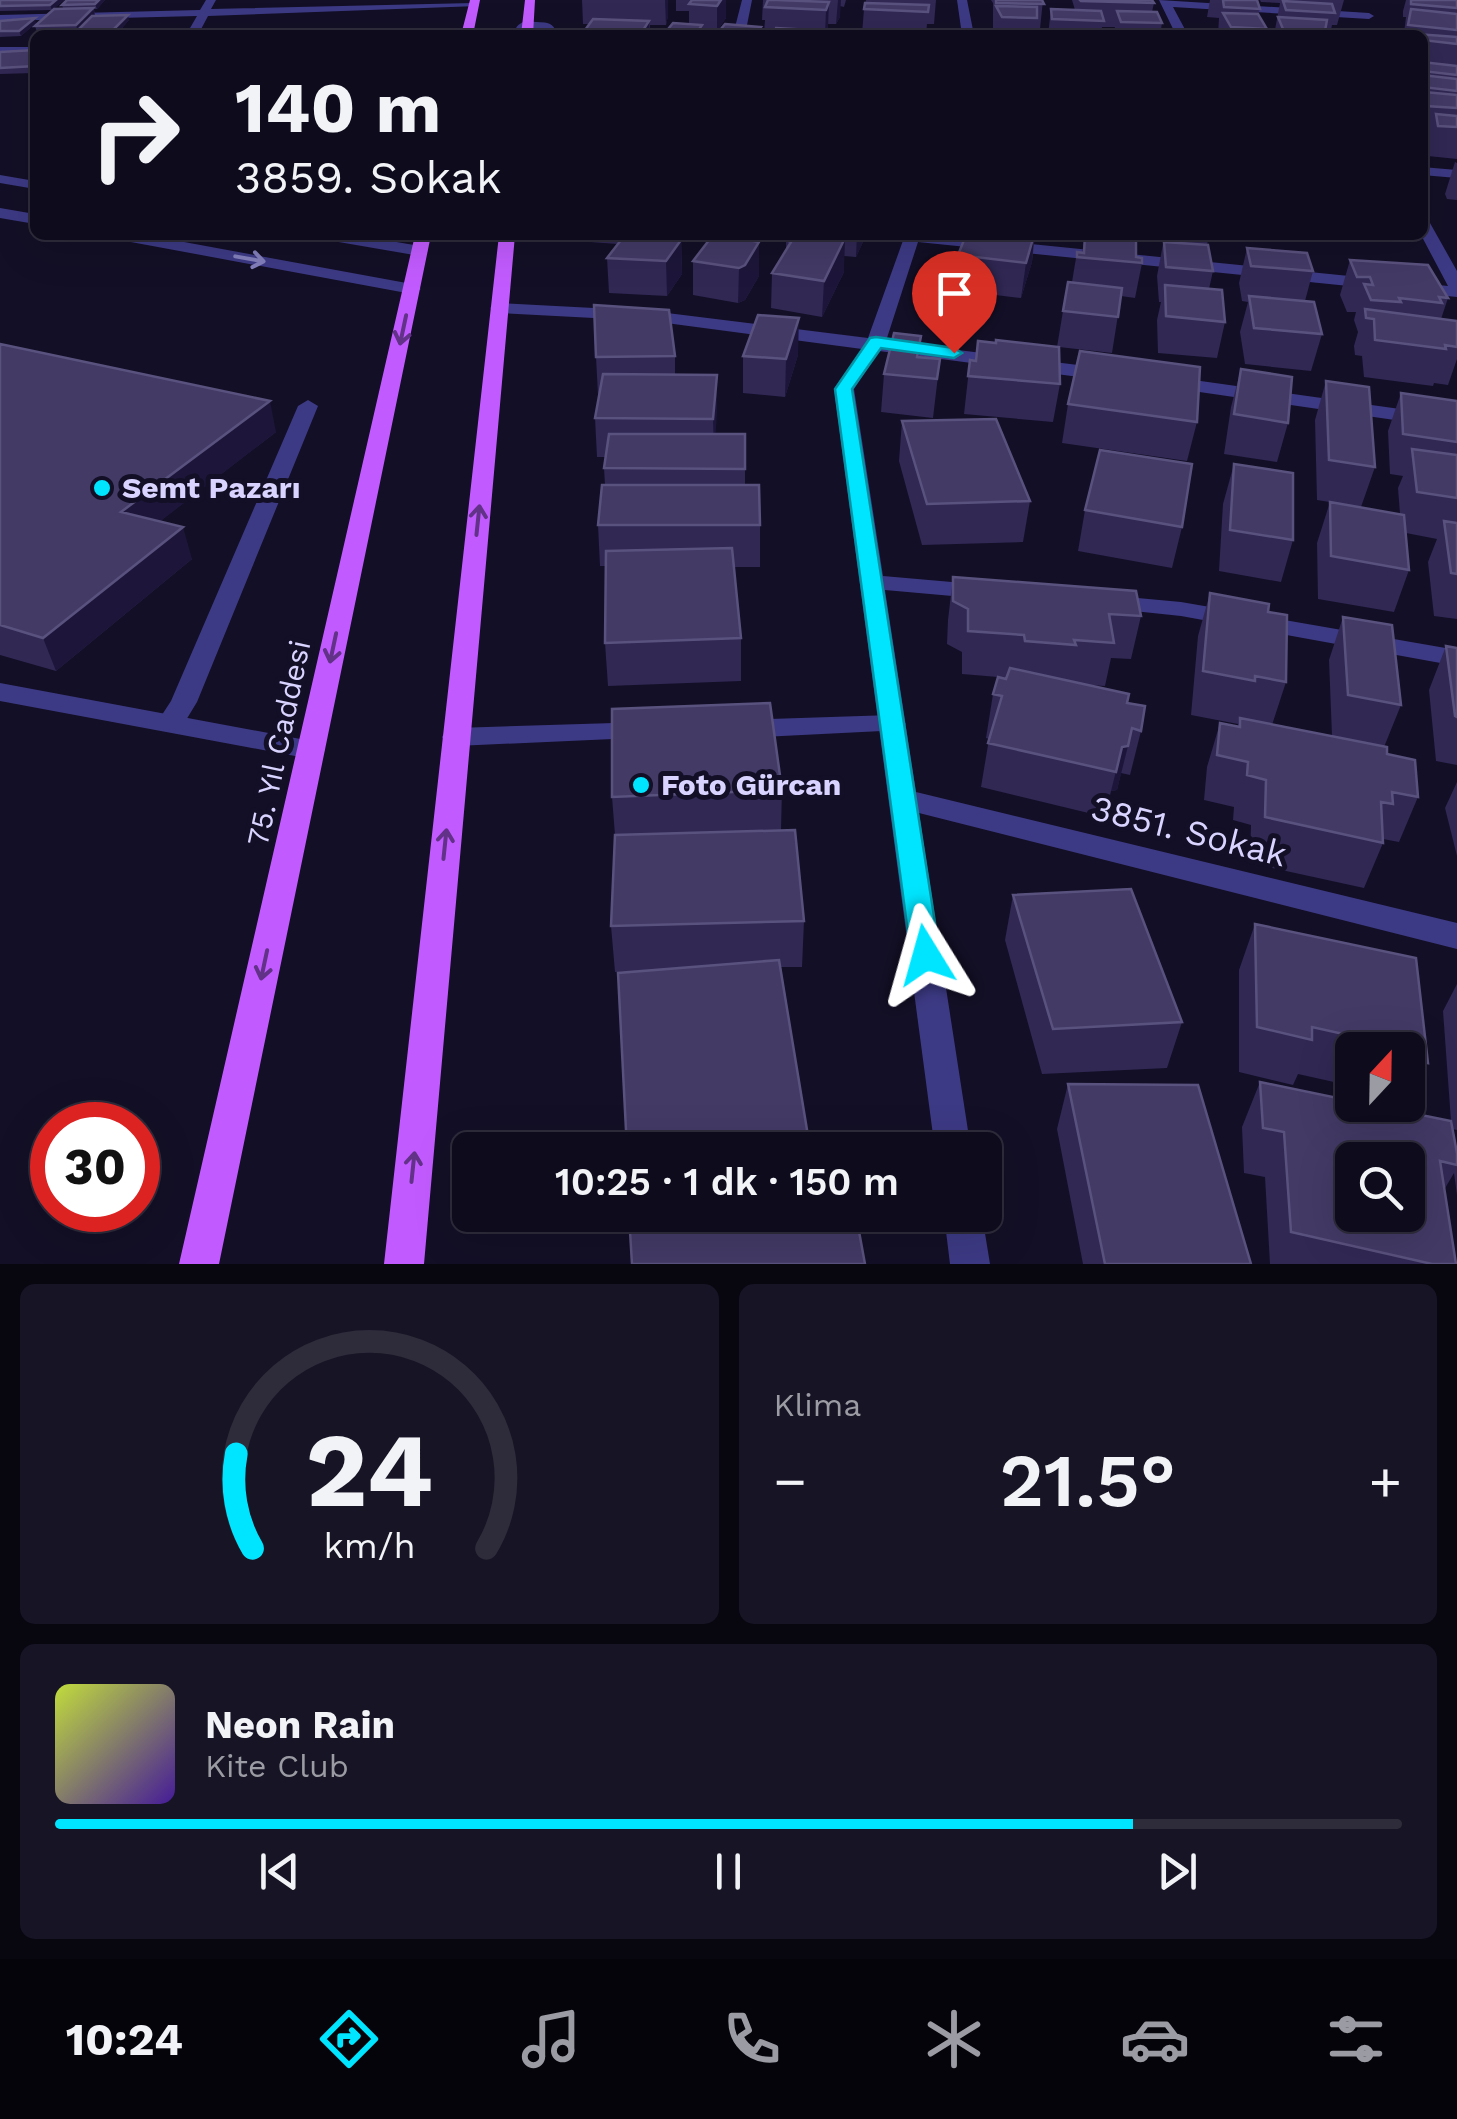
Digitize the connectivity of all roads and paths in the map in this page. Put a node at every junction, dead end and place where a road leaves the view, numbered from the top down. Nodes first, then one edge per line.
1 (211, 0) edge
2 (530, 0) edge
3 (748, 0) edge
4 (962, 0) edge
5 (1373, 0) edge
6 (1165, 2) edge
7 (474, 3) edge
8 (202, 12) junction
9 (0, 18) edge
10 (194, 30) edge
11 (468, 30) edge
12 (527, 30) edge
13 (741, 30) edge
14 (967, 30) edge
15 (1179, 30) edge
16 (0, 50) edge
17 (30, 50) edge
18 (1428, 171) edge
19 (1457, 174) edge
20 (0, 179) edge
21 (30, 184) edge
22 (0, 213) edge
23 (30, 219) edge
24 (1428, 234) edge
25 (147, 240) edge
26 (386, 240) edge
27 (506, 240) edge
28 (912, 240) edge
29 (954, 240) edge
30 (421, 243) edge
31 (412, 289) junction
32 (1457, 289) edge
33 (499, 308) junction
34 (876, 342) junction
35 (308, 406) dead end
36 (1457, 423) edge
37 (871, 582) junction
38 (1007, 594) edge
39 (1084, 600) edge
40 (1457, 658) edge
41 (0, 692) edge
42 (170, 724) junction
43 (892, 724) junction
44 (714, 729) edge
45 (674, 730) edge
46 (456, 736) junction
47 (311, 750) junction
48 (903, 799) junction
49 (1457, 936) edge
50 (951, 1132) edge
51 (965, 1232) edge
52 (199, 1264) edge
53 (404, 1264) edge
54 (970, 1264) edge

1 - 8 street
2 - 12 main road
3 - 13 street
4 - 14 street
5 - 6 street
6 - 15 street
7 - 8 street
7 - 11 main road
8 - 9 street
8 - 10 street
16 - 17 street
18 - 19 street
20 - 21 street
22 - 23 street
24 - 32 street
25 -> 31 street
26 - 30 street
27 - 33 main road
28 - 34 street
29 - 32 street
30 - 31 main road, 75. Yıl Caddesi
31 -> 47 main road, 75. Yıl Caddesi
33 - 34 street
46 -> 33 main road
34 - 36 street
34 - 37 street
35 - 42 street
37 - 38 street
37 - 43 street
39 - 40 street
41 - 42 street
42 - 47 street
43 - 44 street
43 - 48 street
45 - 46 street
53 -> 46 main road
47 -> 52 main road, 75. Yıl Caddesi
48 - 49 street, 3851. Sokak
48 - 50 street
51 - 54 street

